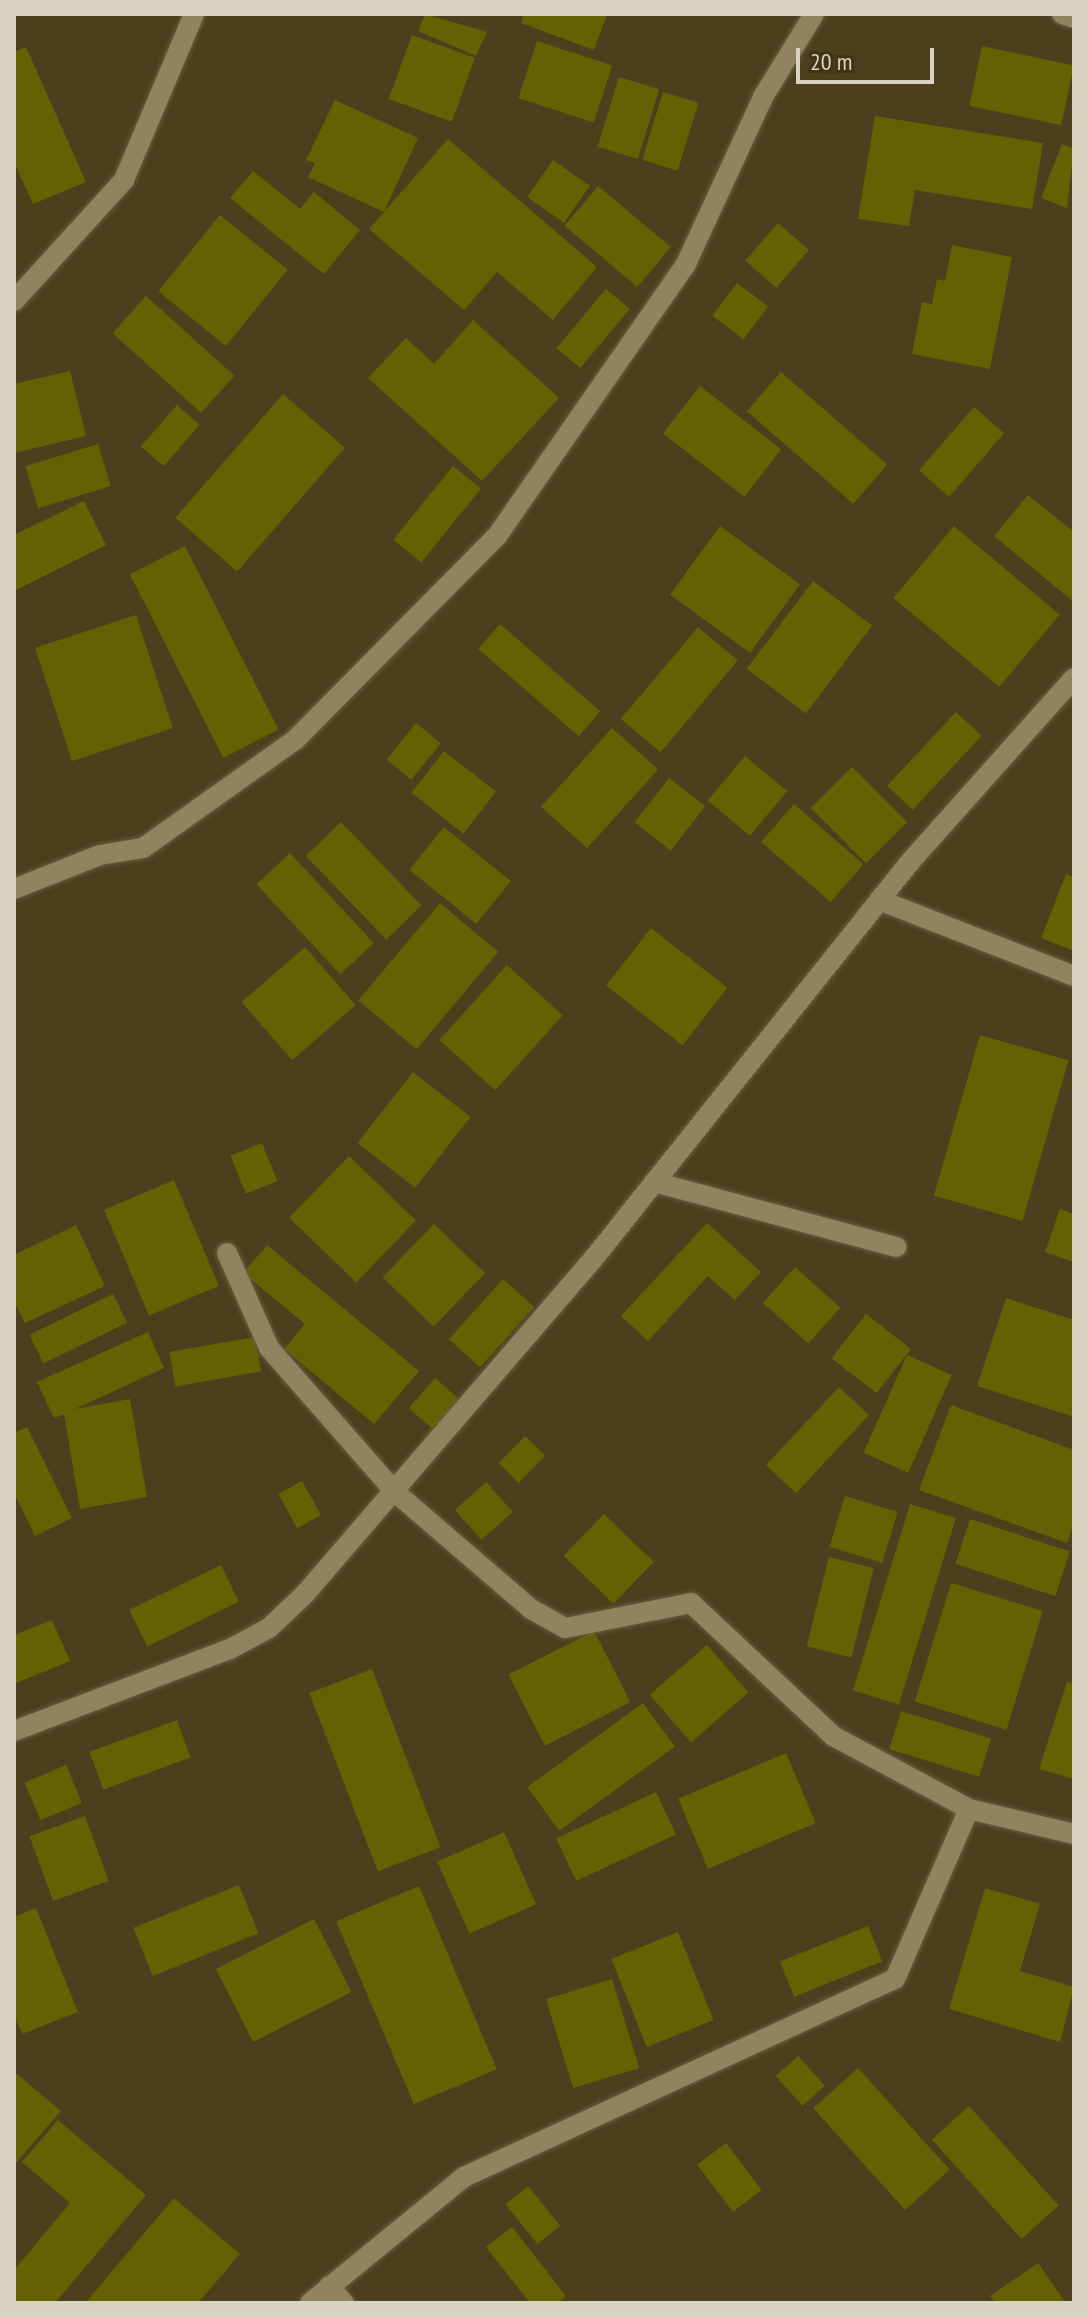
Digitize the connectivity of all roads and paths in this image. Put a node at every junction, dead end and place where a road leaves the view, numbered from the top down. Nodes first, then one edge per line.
1 (194, 14) edge
2 (814, 14) edge
3 (1062, 14) edge
4 (1074, 18) edge
5 (14, 301) edge
6 (1074, 678) edge
7 (14, 889) edge
8 (879, 900) junction
9 (1074, 976) edge
10 (654, 1182) junction
11 (896, 1247) dead end
12 (227, 1253) dead end
13 (395, 1492) junction
14 (14, 1731) edge
15 (969, 1809) junction
16 (1074, 1834) edge
17 (329, 2286) junction
18 (310, 2303) edge
19 (344, 2303) edge

1 - 5 street
2 - 7 street
3 - 4 street
6 - 8 street
8 - 9 street
8 - 10 street
10 - 11 street
10 - 13 street
12 - 13 street
13 - 14 street
13 - 15 street
15 - 16 street
15 - 17 street
17 - 18 street
17 - 19 street

